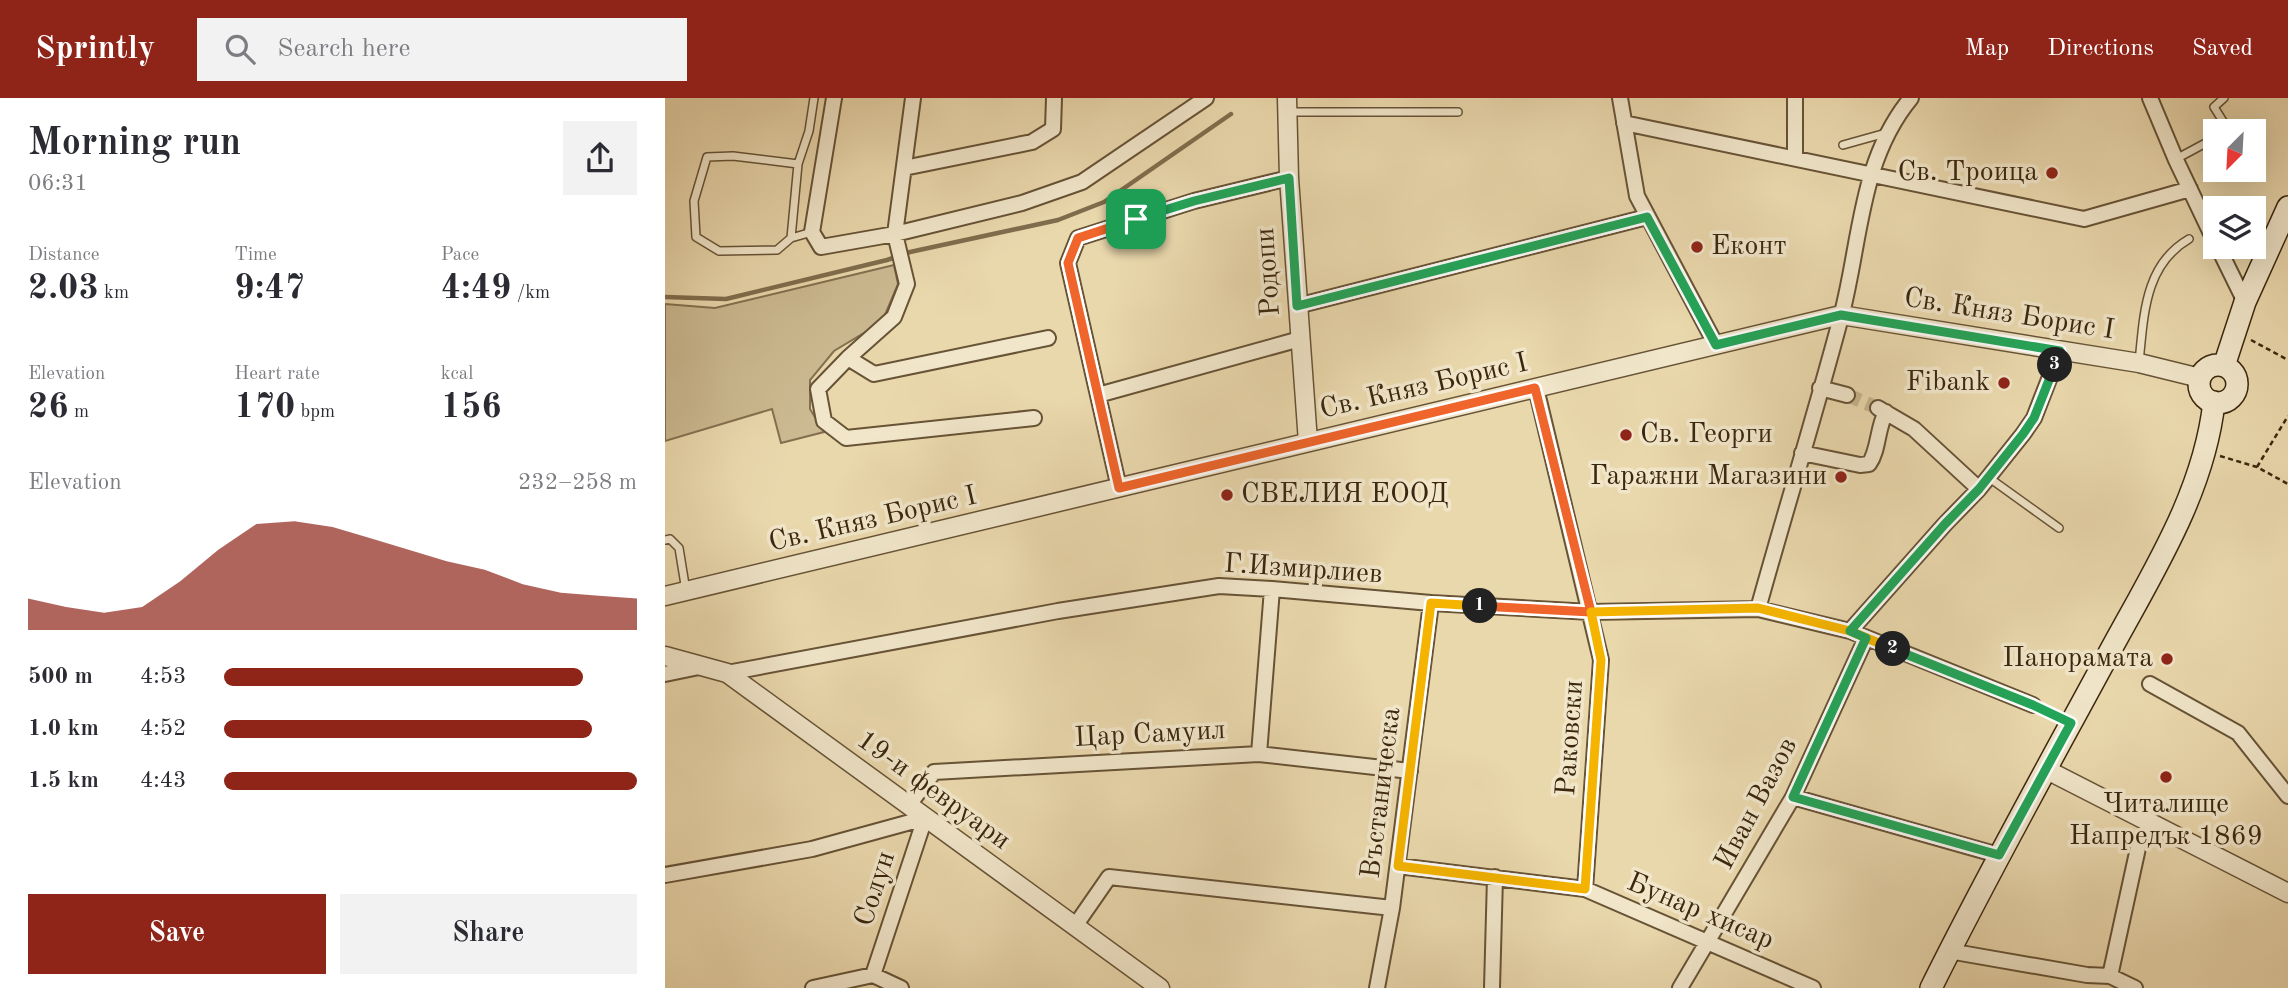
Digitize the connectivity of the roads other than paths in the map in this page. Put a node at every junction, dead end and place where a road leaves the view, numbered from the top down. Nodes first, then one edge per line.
1 (814, 98) edge
2 (834, 98) edge
3 (913, 98) edge
4 (1054, 98) edge
5 (1206, 98) edge
6 (1620, 98) edge
7 (1795, 98) edge
8 (1911, 98) edge
9 (2150, 98) edge
10 (2224, 98) edge
11 (1288, 105) edge
12 (1458, 112) dead end
13 (2222, 119) edge
14 (1624, 123) junction
15 (1887, 132) junction
16 (1843, 145) dead end
17 (2203, 145) edge
18 (1795, 157) junction
19 (2176, 160) junction
20 (798, 164) junction
21 (904, 168) junction
22 (1870, 174) junction
23 (1289, 178) junction
24 (2190, 189) junction
25 (2288, 207) edge
26 (2203, 215) edge
27 (1647, 217) junction
28 (812, 232) junction
29 (895, 234) junction
30 (791, 238) junction
31 (2189, 239) dead end
32 (2224, 259) edge
33 (2245, 302) junction
34 (1297, 306) junction
35 (1841, 315) junction
36 (1048, 338) dead end
37 (1300, 339) junction
38 (1716, 345) junction
39 (2060, 351) junction
40 (848, 358) junction
41 (2139, 363) junction
42 (2224, 366) junction
43 (2200, 379) junction
44 (1535, 388) junction
45 (1821, 388) junction
46 (1846, 394) tunnel mouth
47 (1098, 395) junction
48 (2214, 402) junction
49 (1034, 418) dead end
50 (1308, 442) junction
51 (1802, 453) junction
52 (1983, 483) junction
53 (1119, 488) junction
54 (2059, 528) dead end
55 (665, 540) edge
56 (1272, 589) junction
57 (686, 591) junction
58 (665, 596) edge
59 (1431, 603) junction
60 (1758, 608) junction
61 (1591, 612) junction
62 (1850, 631) junction
63 (1866, 638) junction
64 (665, 656) edge
65 (699, 667) junction
66 (727, 673) junction
67 (665, 674) edge
68 (2150, 684) dead end
69 (2033, 705) dead end
70 (1259, 754) junction
71 (2045, 769) junction
72 (1410, 771) junction
73 (2288, 796) edge
74 (1793, 797) junction
75 (908, 806) junction
76 (925, 818) junction
77 (2138, 848) dead end
78 (1999, 855) junction
79 (1398, 866) junction
80 (665, 875) edge
81 (1495, 877) junction
82 (1585, 889) junction
83 (2288, 893) edge
84 (1392, 908) junction
85 (1075, 926) junction
86 (1709, 942) junction
87 (1949, 951) junction
88 (873, 975) junction
89 (2110, 976) junction
90 (2085, 982) edge
91 (813, 988) edge
92 (901, 988) edge
93 (1160, 988) edge
94 (1377, 988) edge
95 (1492, 988) edge
96 (1679, 988) edge
97 (1813, 988) edge
98 (1931, 988) edge
99 (2135, 988) edge

1 - 20 lane
2 - 28 street
3 - 21 street
4 - 21 street
5 - 29 street
6 - 14 street
7 - 18 street
8 - 15 street
9 - 19 street
10 - 13 lane
11 - 12 lane
11 - 23 street, Родопи
14 - 18 street
14 - 27 street
15 - 16 lane
15 - 22 street
17 - 19 lane
18 - 22 street
19 - 24 street
20 - 30 lane
20 - 30 lane
21 - 29 street
22 - 24 street
22 - 35 street
23 - 34 street, Родопи
23 - 47 street
24 - 26 street
25 - 33 main road
27 - 34 street
27 - 38 street
28 - 29 street
28 - 30 lane
29 - 40 street
31 - 41 lane
32 - 33 street
33 - 42 main road
34 - 37 street, Родопи
35 - 38 street, Св. Княз Борис I
35 - 39 street, Св. Княз Борис I
35 - 45 street
36 - 40 street
37 - 47 street
37 - 50 street, Родопи
38 - 44 street, Св. Княз Борис I
39 - 41 street, Св. Княз Борис I
39 - 52 street
40 - 49 street
41 - 43 street, Св. Княз Борис I
42 - 43 main road
42 - 48 main road
43 - 48 main road
44 - 50 street, Св. Княз Борис I
44 - 61 street, Раковски
45 - 46 street
45 - 51 street
47 - 53 street
48 - 71 main road
50 - 53 street, Св. Княз Борис I
51 - 52 street
51 - 60 street
52 - 54 lane
52 - 62 street
53 - 57 street, Св. Княз Борис I
55 - 57 lane
56 - 59 street, Г.Измирлиев
56 - 66 street, Г.Измирлиев
56 - 70 street
57 - 58 street, Св. Княз Борис I
59 - 61 street, Г.Измирлиев
59 - 72 street, Въстаническа
60 - 61 street, Г.Измирлиев
60 - 62 street, Г.Измирлиев
61 - 82 street, Раковски
62 - 63 street, Г.Измирлиев
63 - 69 street, Г.Измирлиев
63 - 74 street, Иван Вазов
64 - 65 street, 19-и февруари
65 - 66 street, 19-и февруари
65 - 67 street
66 - 75 street, 19-и февруари
68 - 73 street
70 - 72 street, Цар Самуил
70 - 75 street, Цар Самуил
71 - 78 main road
71 - 83 street
72 - 79 street, Въстаническа
74 - 78 street
74 - 86 street, Иван Вазов
75 - 76 street, 19-и февруари
76 - 80 street
76 - 85 street, 19-и февруари
76 - 88 street, Солун
77 - 89 street
78 - 87 main road
79 - 81 street, Бунар хисар
79 - 84 street, Въстаническа
81 - 82 street, Бунар хисар
81 - 95 street
82 - 86 street, Бунар хисар
84 - 85 street
84 - 94 street, Въстаническа
85 - 93 street, 19-и февруари
86 - 96 street, Иван Вазов
86 - 97 street, Бунар хисар
87 - 90 street
87 - 98 main road
88 - 91 street
88 - 92 street
89 - 90 street
89 - 99 street

